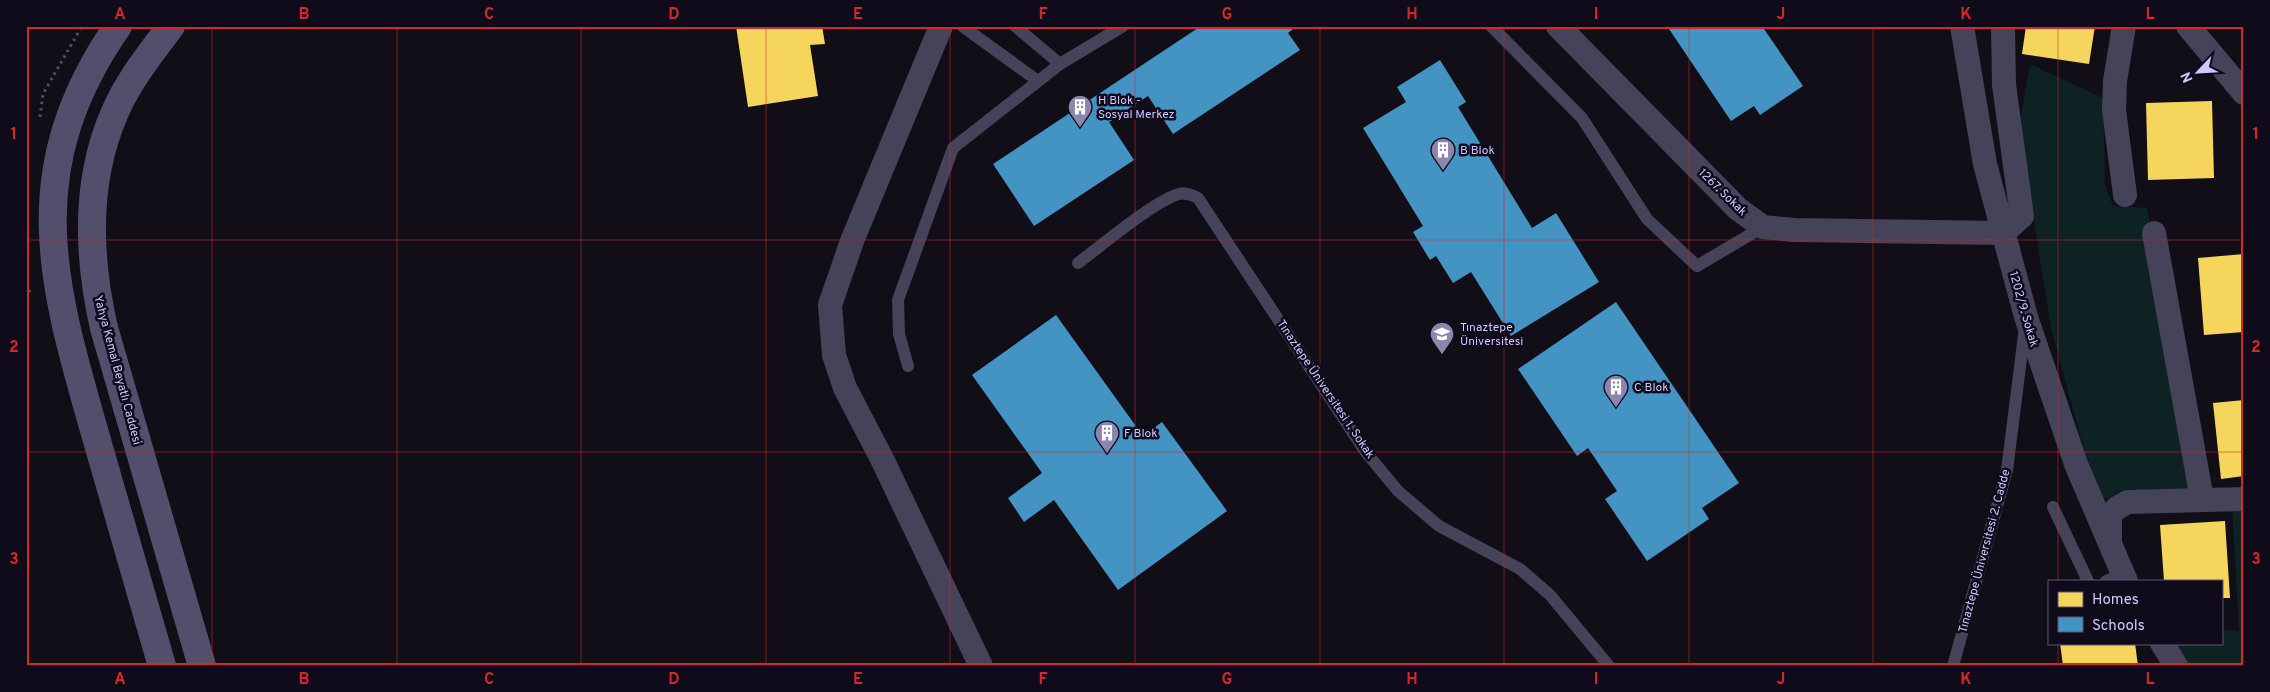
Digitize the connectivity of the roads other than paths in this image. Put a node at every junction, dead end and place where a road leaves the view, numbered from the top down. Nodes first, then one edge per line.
1 (118, 26) edge
2 (172, 26) edge
3 (942, 26) edge
4 (962, 26) edge
5 (1015, 26) edge
6 (1122, 26) edge
7 (1491, 26) edge
8 (1558, 26) edge
9 (1962, 26) edge
10 (2003, 26) edge
11 (2124, 26) edge
12 (2188, 26) edge
13 (1060, 64) junction
14 (1038, 80) junction
15 (2244, 93) edge
16 (2125, 195) dead end
17 (1763, 228) junction
18 (2002, 233) junction
19 (2154, 233) dead end
20 (1078, 263) dead end
21 (2026, 317) junction
22 (908, 366) dead end
23 (2202, 499) junction
24 (2244, 499) edge
25 (2053, 507) dead end
26 (2110, 542) junction
27 (2118, 579) edge
28 (2088, 580) edge
29 (2163, 644) edge
30 (162, 666) edge
31 (202, 666) edge
32 (981, 666) edge
33 (1609, 666) edge
34 (1953, 666) edge
35 (2176, 666) edge

1 - 30 main road
2 - 31 main road, Yahya Kemal Beyatlı Caddesi
3 - 32 street
4 - 14 lane
5 - 13 lane
6 - 13 lane
7 - 17 lane
8 - 17 street, 1267. Sokak
9 - 18 street, 1202/9. Sokak
10 - 18 street
11 - 16 street
12 - 15 street
13 - 14 lane
14 - 22 lane
17 - 18 street
18 - 21 street, 1202/9. Sokak
19 - 23 street
20 - 33 lane, Tınaztepe Üniversitesi 1. Sokak
21 - 26 street, 1202/9. Sokak
21 - 34 lane, Tınaztepe Üniversitesi 2. Cadde
23 - 24 street
23 - 26 street
25 - 28 lane
26 - 27 street, 1202/9. Sokak
29 - 35 street

